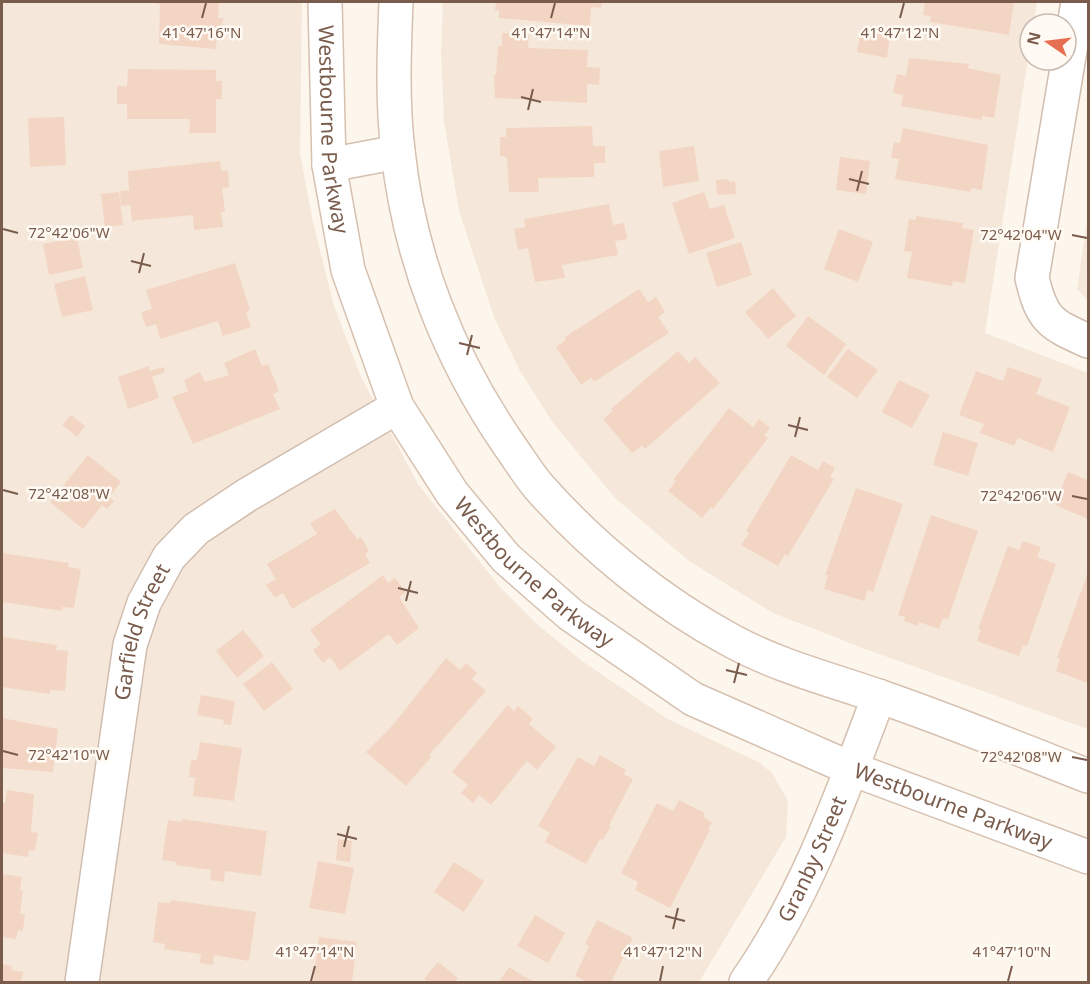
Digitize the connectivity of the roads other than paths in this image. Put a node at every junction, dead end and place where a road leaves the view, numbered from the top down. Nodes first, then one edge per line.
1 (325, 2) edge
2 (396, 2) edge
3 (1078, 2) edge
4 (398, 152) junction
5 (329, 165) junction
6 (1089, 341) edge
7 (397, 406) junction
8 (879, 696) junction
9 (852, 769) junction
10 (1089, 776) edge
11 (1089, 857) edge
12 (82, 982) edge
13 (746, 982) edge

1 - 5 main road, Westbourne Parkway
2 - 4 main road
3 - 6 main road
4 - 5 main road
4 - 8 main road
5 - 7 main road, Westbourne Parkway
7 - 9 main road, Westbourne Parkway
7 - 12 main road, Garfield Street
8 - 9 main road, Granby Street
8 - 10 main road
9 - 11 main road, Westbourne Parkway
9 - 13 main road, Granby Street

